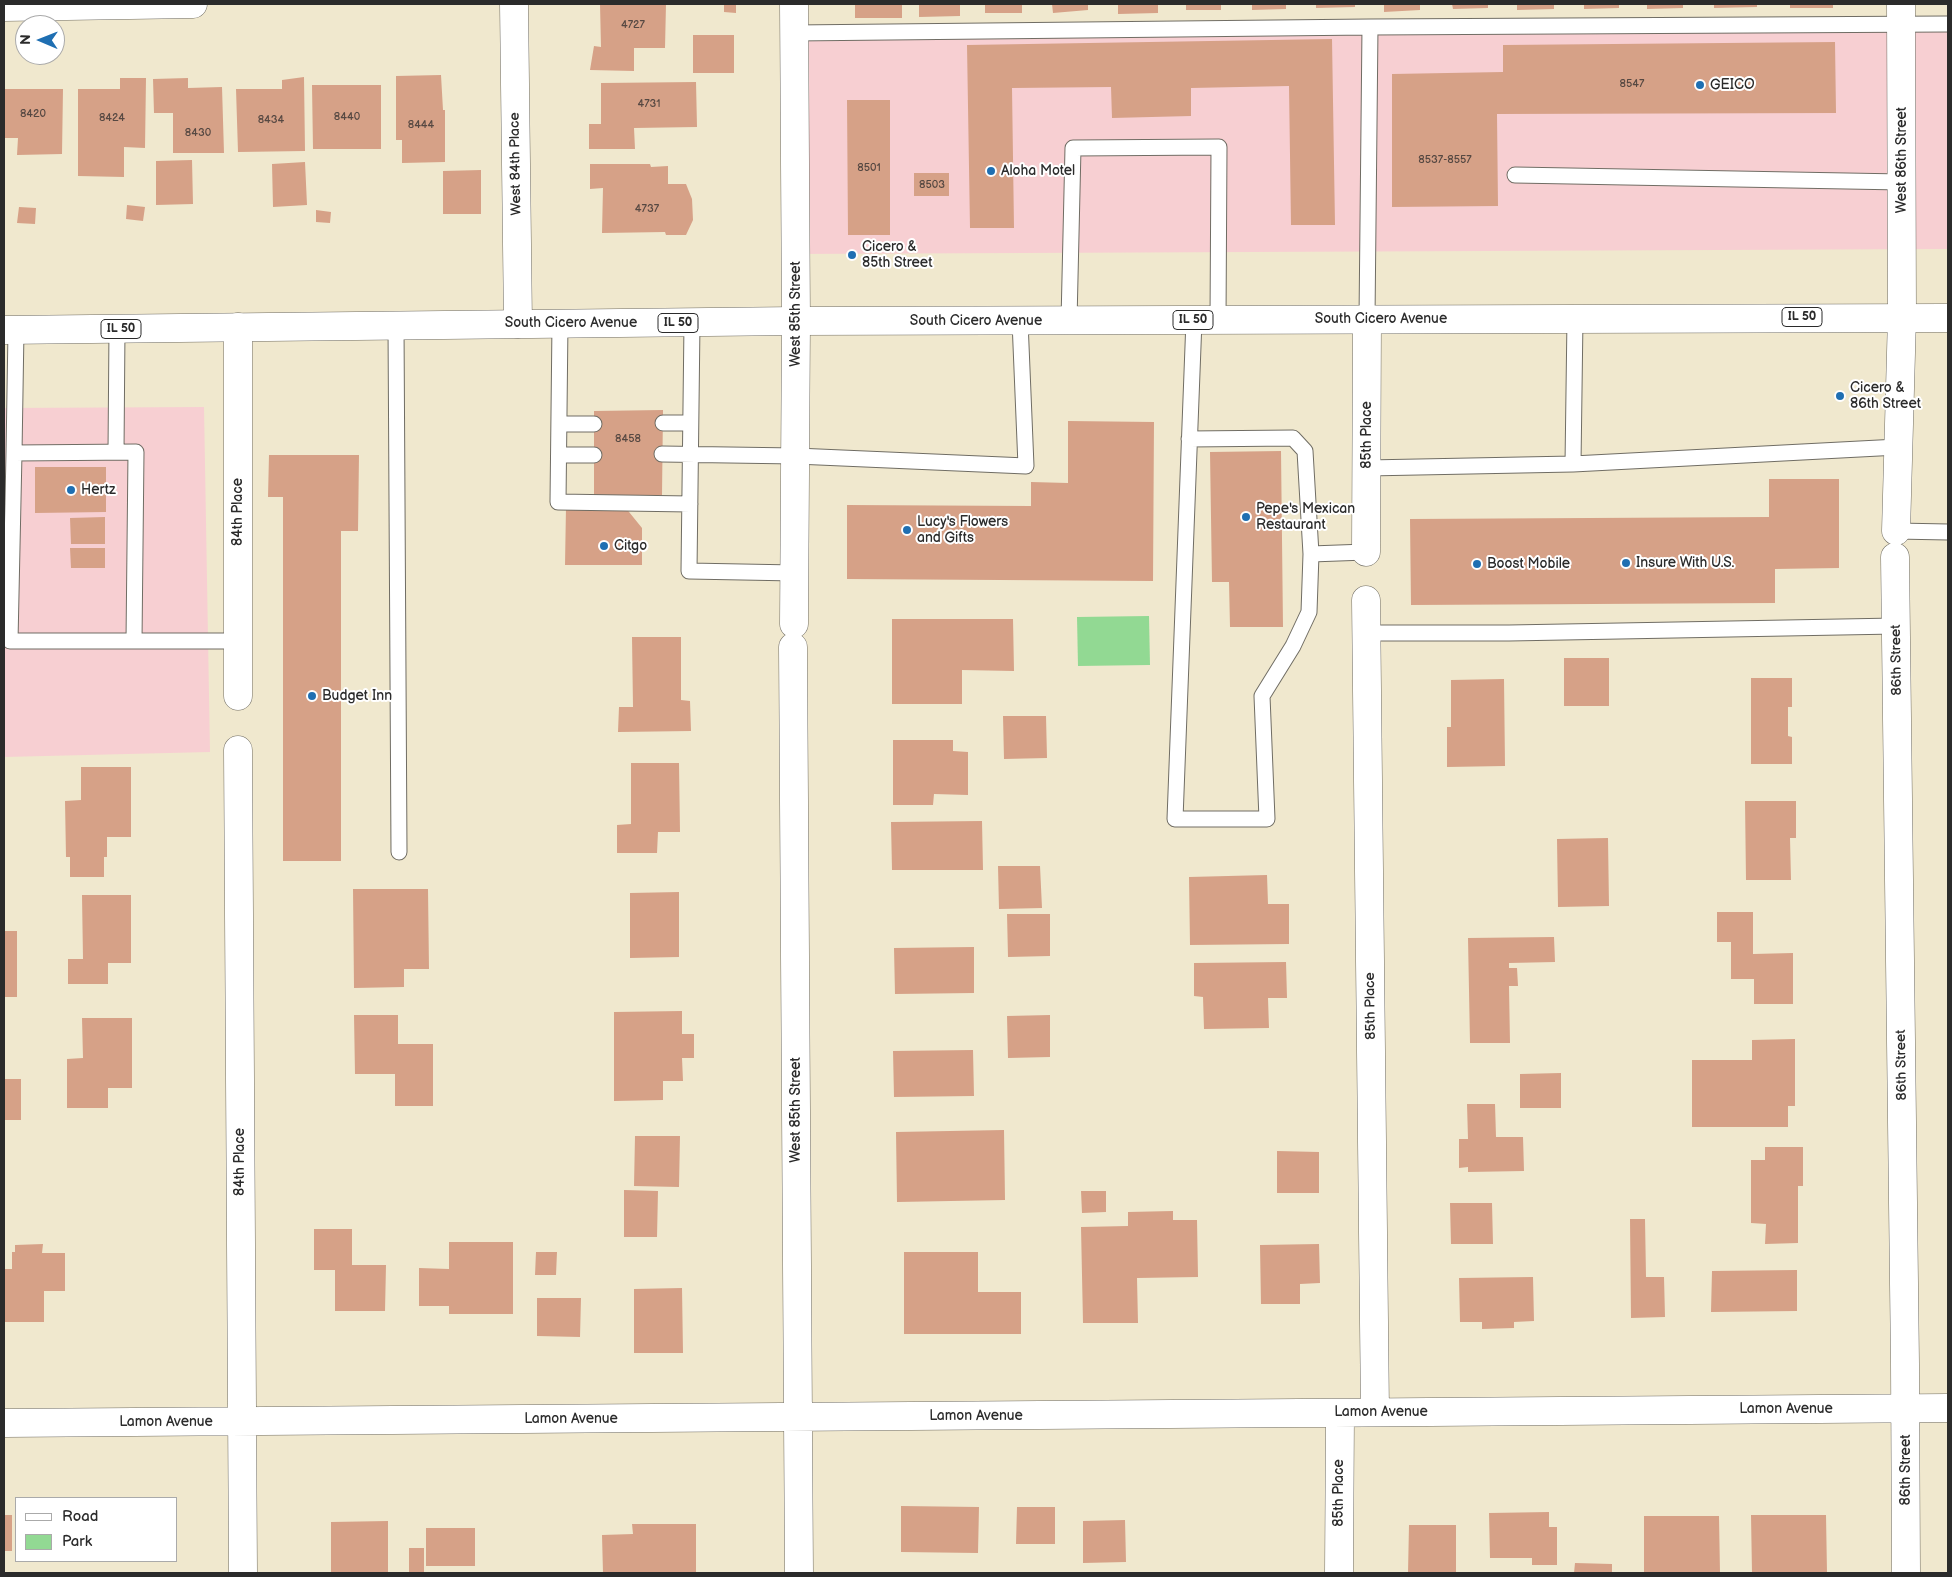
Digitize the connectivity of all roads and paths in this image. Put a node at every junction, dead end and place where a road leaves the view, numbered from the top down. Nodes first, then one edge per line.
1 (193, 4) edge
2 (514, 4) edge
3 (794, 4) edge
4 (4, 7) edge
5 (1901, 14) edge
6 (1948, 24) edge
7 (1370, 27) junction
8 (794, 33) junction
9 (1515, 175) dead end
10 (1902, 182) junction
11 (1902, 316) junction
12 (1575, 318) junction
13 (1948, 318) edge
14 (1367, 319) junction
15 (1069, 320) junction
16 (1206, 320) junction
17 (796, 321) junction
18 (1020, 321) junction
19 (692, 322) junction
20 (560, 323) junction
21 (518, 324) junction
22 (396, 325) junction
23 (238, 327) junction
24 (117, 329) junction
25 (10, 330) edge
26 (663, 423) dead end
27 (690, 423) junction
28 (559, 424) junction
29 (594, 424) dead end
30 (1189, 439) junction
31 (1898, 447) junction
32 (116, 452) junction
33 (14, 453) junction
34 (662, 454) dead end
35 (690, 454) junction
36 (559, 455) junction
37 (594, 455) dead end
38 (796, 456) junction
39 (1573, 464) junction
40 (1366, 468) junction
41 (690, 504) junction
42 (1948, 532) edge
43 (1895, 544) junction
44 (1366, 552) joint
45 (1311, 554) junction
46 (795, 573) junction
47 (1366, 600) dead end
48 (1896, 626) junction
49 (1366, 633) junction
50 (238, 641) junction
51 (134, 642) junction
52 (238, 696) dead end
53 (238, 750) dead end
54 (399, 852) dead end
55 (1906, 1408) junction
56 (1948, 1408) edge
57 (1376, 1412) junction
58 (1340, 1413) junction
59 (798, 1417) junction
60 (242, 1422) junction
61 (4, 1424) edge
62 (243, 1573) edge
63 (799, 1573) edge
64 (1339, 1573) edge
65 (1906, 1573) edge

1 - 4 street
2 - 21 street, West 84th Place
3 - 8 street, West 85th Street
5 - 6 lane
5 - 7 lane
5 - 10 street, West 86th Street
7 - 8 lane
7 - 14 lane
8 - 17 street, West 85th Street
9 - 10 lane
10 - 11 street, West 86th Street
11 - 12 street, South Cicero Avenue / IL 50
11 - 13 street, South Cicero Avenue / IL 50
11 - 31 street, 86th Street
12 - 14 street, South Cicero Avenue / IL 50
12 - 39 lane
14 - 16 street, South Cicero Avenue / IL 50
14 - 40 street, 85th Place
15 - 16 street, South Cicero Avenue / IL 50
15 - 16 lane
15 - 18 street, South Cicero Avenue / IL 50
16 - 30 lane
17 - 18 street, South Cicero Avenue / IL 50
17 - 19 street, South Cicero Avenue / IL 50
17 - 38 street, West 85th Street
18 - 38 lane
19 - 20 street, South Cicero Avenue / IL 50
19 - 27 lane
20 - 21 street, South Cicero Avenue / IL 50
20 - 28 lane
21 - 22 street, South Cicero Avenue / IL 50
22 - 23 street, South Cicero Avenue / IL 50
22 - 54 lane
23 - 24 street, South Cicero Avenue / IL 50
23 - 50 street, 84th Place
24 - 25 street, South Cicero Avenue / IL 50
24 - 32 lane
25 - 33 lane
26 - 27 lane
27 - 35 lane
28 - 29 lane
28 - 36 lane
30 - 45 lane
30 - 45 lane
31 - 39 lane
31 - 43 street, 86th Street
32 - 33 lane
32 - 51 lane
33 - 51 lane
34 - 35 lane
35 - 38 lane
35 - 41 lane
36 - 37 lane
36 - 41 lane
38 - 46 street, West 85th Street
39 - 40 lane
40 - 44 street, 85th Place
41 - 46 lane
42 - 43 lane
43 - 48 street, 86th Street
44 - 45 lane
46 - 59 street, West 85th Street
47 - 49 street, 85th Place
48 - 49 lane
48 - 55 street, 86th Street
49 - 57 street, 85th Place
50 - 51 lane
50 - 52 street, 84th Place
53 - 60 street, 84th Place
55 - 56 street, Lamon Avenue
55 - 57 street, Lamon Avenue
55 - 65 street, 86th Street
57 - 58 street, Lamon Avenue
58 - 59 street, Lamon Avenue
58 - 64 street, 85th Place
59 - 60 street, Lamon Avenue
59 - 63 street, West 85th Street
60 - 61 street, Lamon Avenue
60 - 62 street, 84th Place

